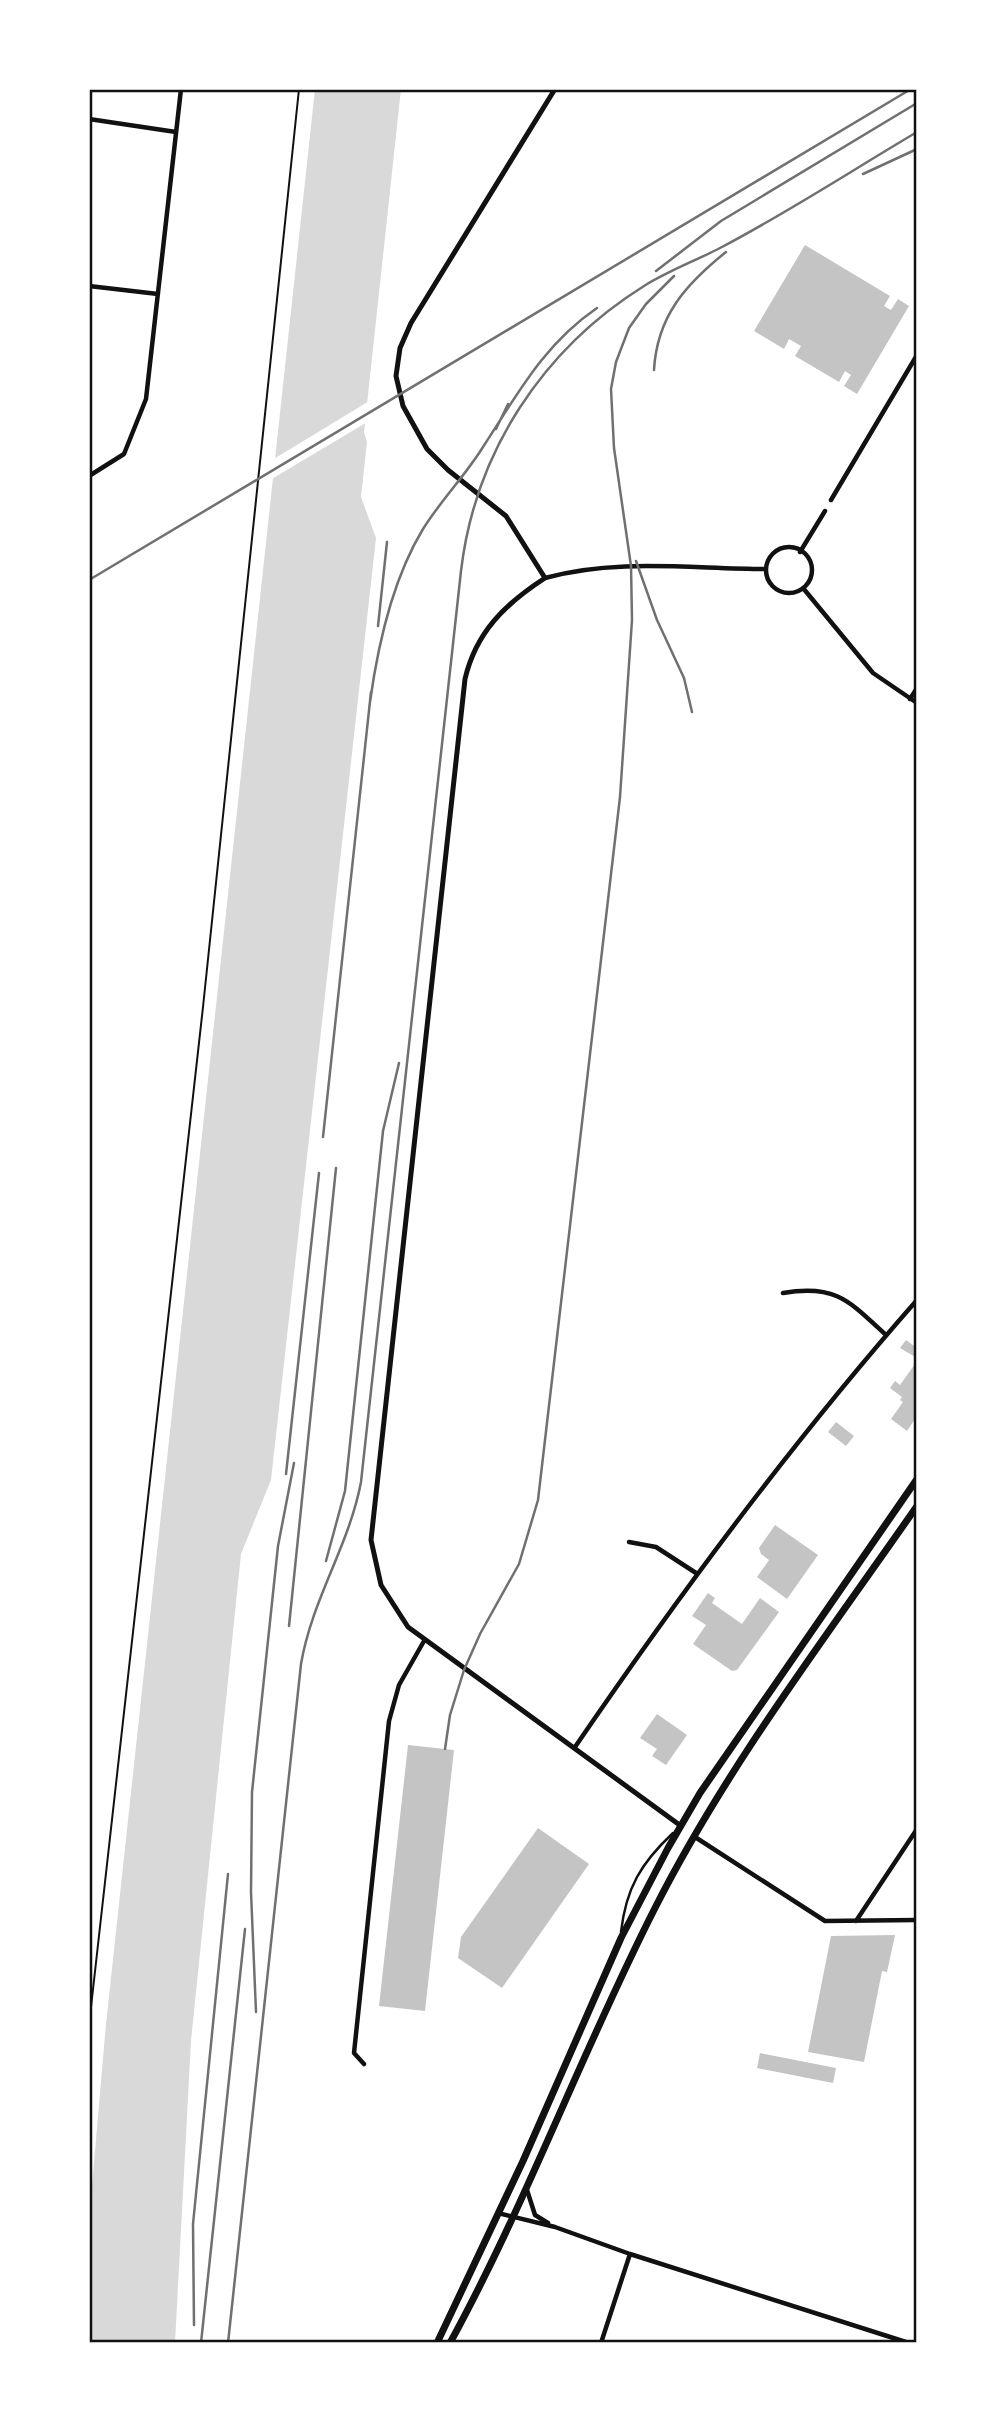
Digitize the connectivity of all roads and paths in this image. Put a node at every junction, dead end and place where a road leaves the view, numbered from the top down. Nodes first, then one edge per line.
1 (181, 89) edge
2 (299, 89) edge
3 (555, 89) edge
4 (89, 119) edge
5 (176, 132) junction
6 (89, 286) edge
7 (158, 294) junction
8 (917, 355) edge
9 (89, 476) edge
10 (831, 500) dead end
11 (825, 511) dead end
12 (800, 552) junction
13 (765, 569) junction
14 (545, 578) junction
15 (803, 588) junction
16 (917, 688) edge
17 (910, 699) junction
18 (917, 703) edge
19 (783, 1293) dead end
20 (917, 1300) edge
21 (886, 1335) junction
22 (917, 1479) edge
23 (917, 1506) edge
24 (629, 1542) dead end
25 (696, 1573) junction
26 (424, 1641) junction
27 (575, 1747) junction
28 (681, 1826) junction
29 (917, 1829) edge
30 (695, 1837) junction
31 (917, 1920) edge
32 (855, 1922) junction
33 (621, 1938) junction
34 (89, 2025) edge
35 (364, 2064) dead end
36 (527, 2190) junction
37 (498, 2213) junction
38 (514, 2216) junction
39 (555, 2227) junction
40 (630, 2255) junction
41 (436, 2343) edge
42 (450, 2343) edge
43 (601, 2343) edge
44 (909, 2343) edge

1 - 5 street
2 - 34 path
3 - 14 street
4 - 5 street
5 - 7 street
6 - 7 street
7 - 9 street
8 - 10 street
11 - 12 street
12 - 13 street
12 - 15 street
13 - 14 street
13 - 15 street
14 - 26 street
15 - 17 street
16 - 17 street
17 - 18 street
19 - 21 street
20 - 21 street
21 - 25 street
22 - 28 main road
23 - 30 main road
24 - 25 street
25 - 27 street
26 - 27 street
26 - 35 street
27 - 28 street
28 - 30 main road
28 - 33 main road
28 - 33 lane
29 - 32 street
30 - 32 street
30 - 36 main road
31 - 32 street
33 - 37 main road
36 - 38 main road
36 - 39 street
37 - 38 street
37 - 41 main road
38 - 39 street
38 - 42 main road
39 - 40 street
40 - 43 street
40 - 44 street

